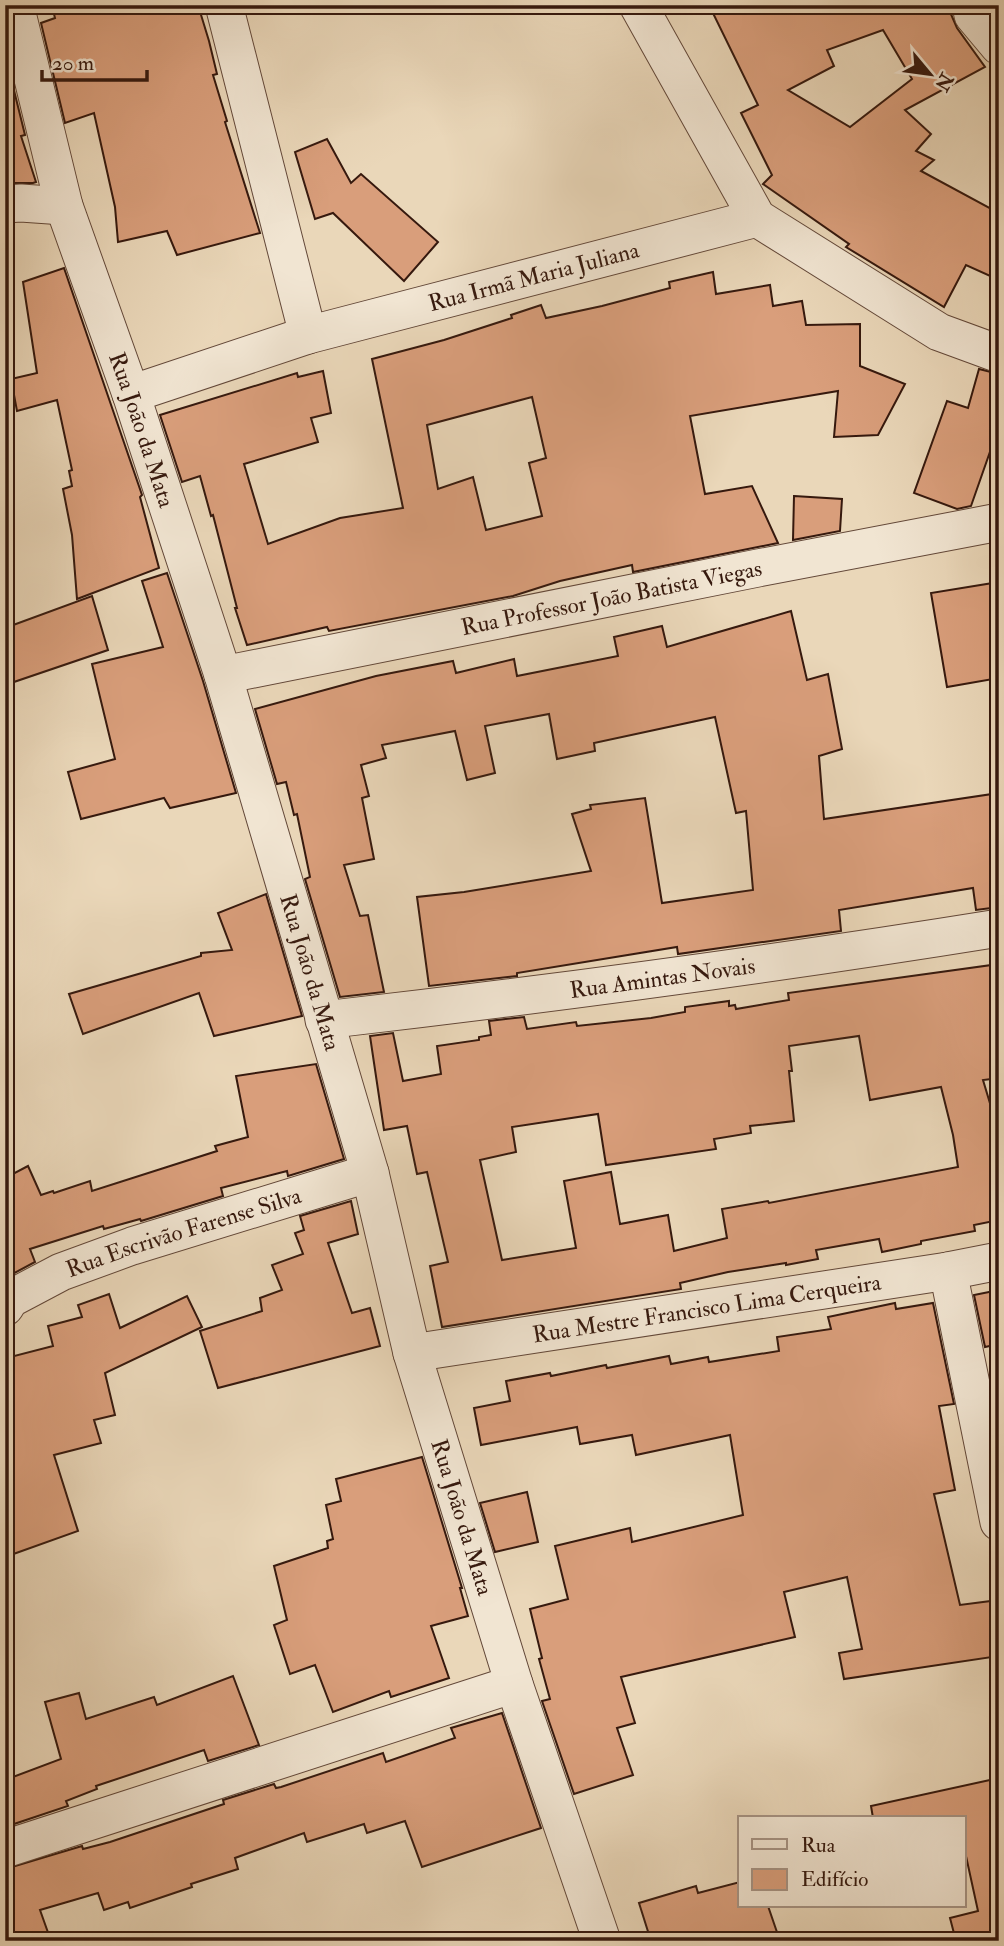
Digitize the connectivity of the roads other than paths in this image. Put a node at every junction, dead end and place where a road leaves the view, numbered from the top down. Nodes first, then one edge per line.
1 (15, 5) edge
2 (224, 5) edge
3 (638, 5) edge
4 (971, 5) edge
5 (999, 46) edge
6 (5, 205) edge
7 (64, 206) junction
8 (757, 218) junction
9 (308, 335) junction
10 (999, 354) edge
11 (131, 394) junction
12 (999, 522) edge
13 (223, 675) junction
14 (999, 928) edge
15 (324, 1020) junction
16 (370, 1173) junction
17 (999, 1261) edge
18 (948, 1271) junction
19 (7, 1300) edge
20 (412, 1353) junction
21 (999, 1522) edge
22 (514, 1684) junction
23 (5, 1849) edge
24 (602, 1941) edge

1 - 7 street, Rua João da Mata
2 - 9 street
3 - 8 street
4 - 5 street
6 - 7 street
7 - 11 street, Rua João da Mata
8 - 9 street, Rua Irmã Maria Juliana
8 - 10 street
9 - 11 street, Rua Irmã Maria Juliana
11 - 13 street, Rua João da Mata
12 - 13 street, Rua Professor João Batista Viegas
13 - 15 street, Rua João da Mata
14 - 15 street, Rua Amintas Novais
15 - 16 street, Rua João da Mata
16 - 19 street, Rua Escrivão Farense Silva
16 - 20 street, Rua João da Mata
17 - 18 street, Rua Mestre Francisco Lima Cerqueira
18 - 20 street, Rua Mestre Francisco Lima Cerqueira
18 - 21 street
20 - 22 street, Rua João da Mata
22 - 23 street
22 - 24 street, Rua João da Mata

